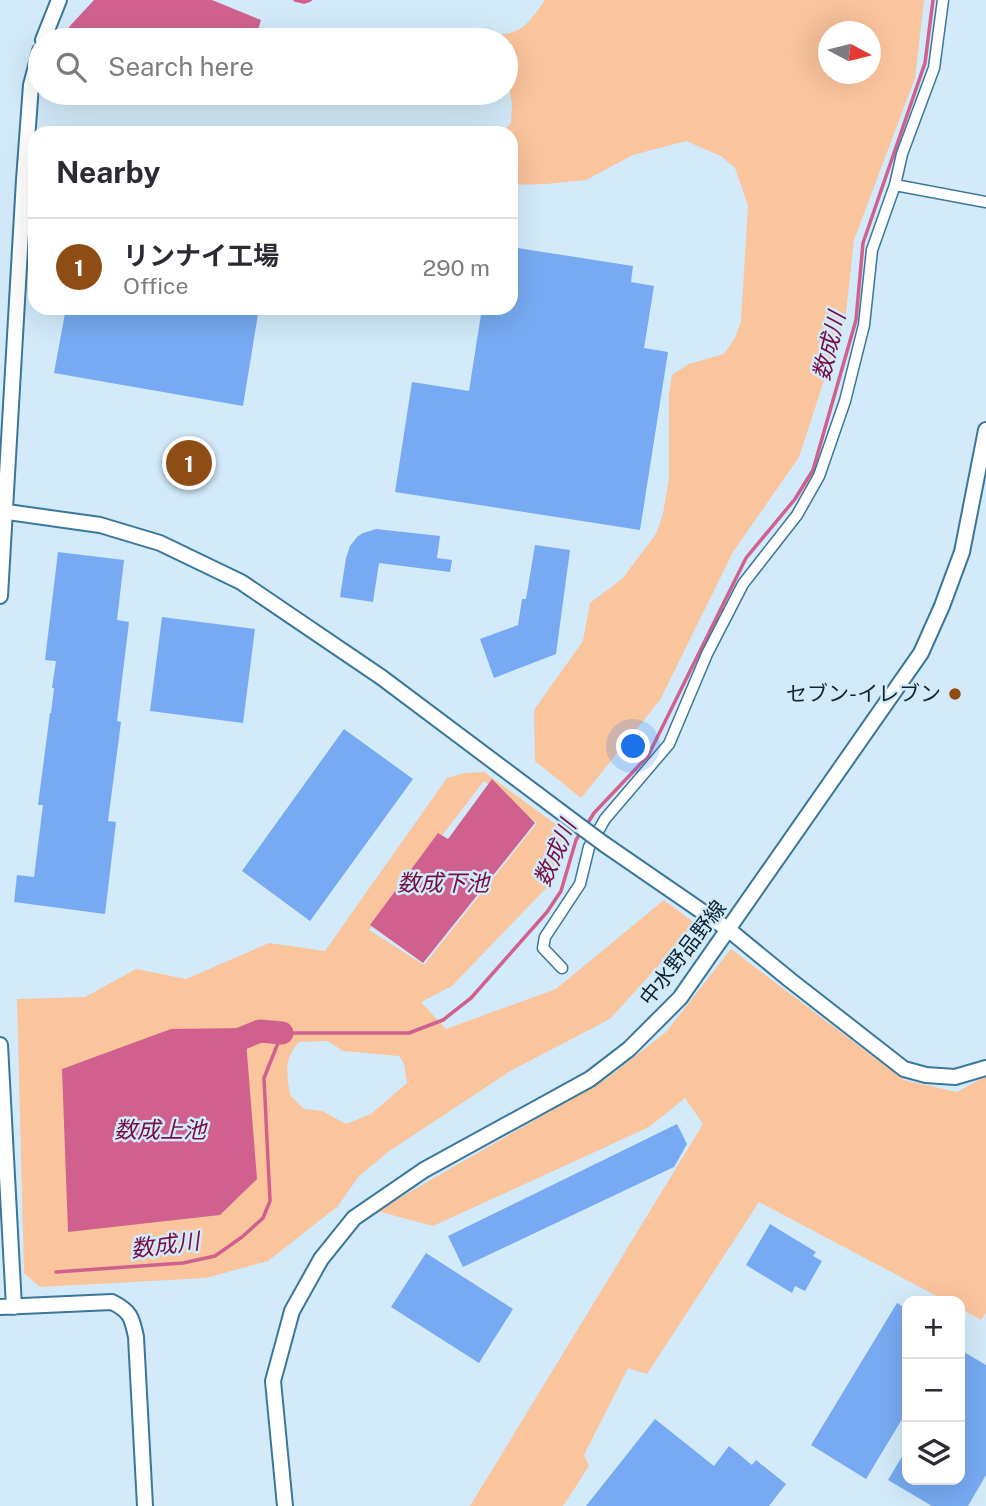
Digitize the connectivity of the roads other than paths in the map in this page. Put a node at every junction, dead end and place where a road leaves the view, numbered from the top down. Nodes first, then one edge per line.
1 (59, 0) edge
2 (943, 0) edge
3 (48, 28) edge
4 (30, 105) edge
5 (28, 126) edge
6 (28, 126) edge
7 (895, 185) junction
8 (986, 202) edge
9 (986, 429) edge
10 (3, 511) edge
11 (0, 596) edge
12 (729, 930) junction
13 (562, 968) dead end
14 (0, 1045) edge
15 (986, 1068) edge
16 (7, 1307) edge
17 (145, 1506) edge
18 (285, 1506) edge

1 - 3 street
2 - 7 street
4 - 6 street
5 - 10 street
7 - 8 street
7 - 13 street
9 - 12 street, 中水野品野線
10 - 11 street
10 - 12 street, bridge
12 - 15 street
12 - 18 street, 中水野品野線
14 - 16 street
16 - 17 street

